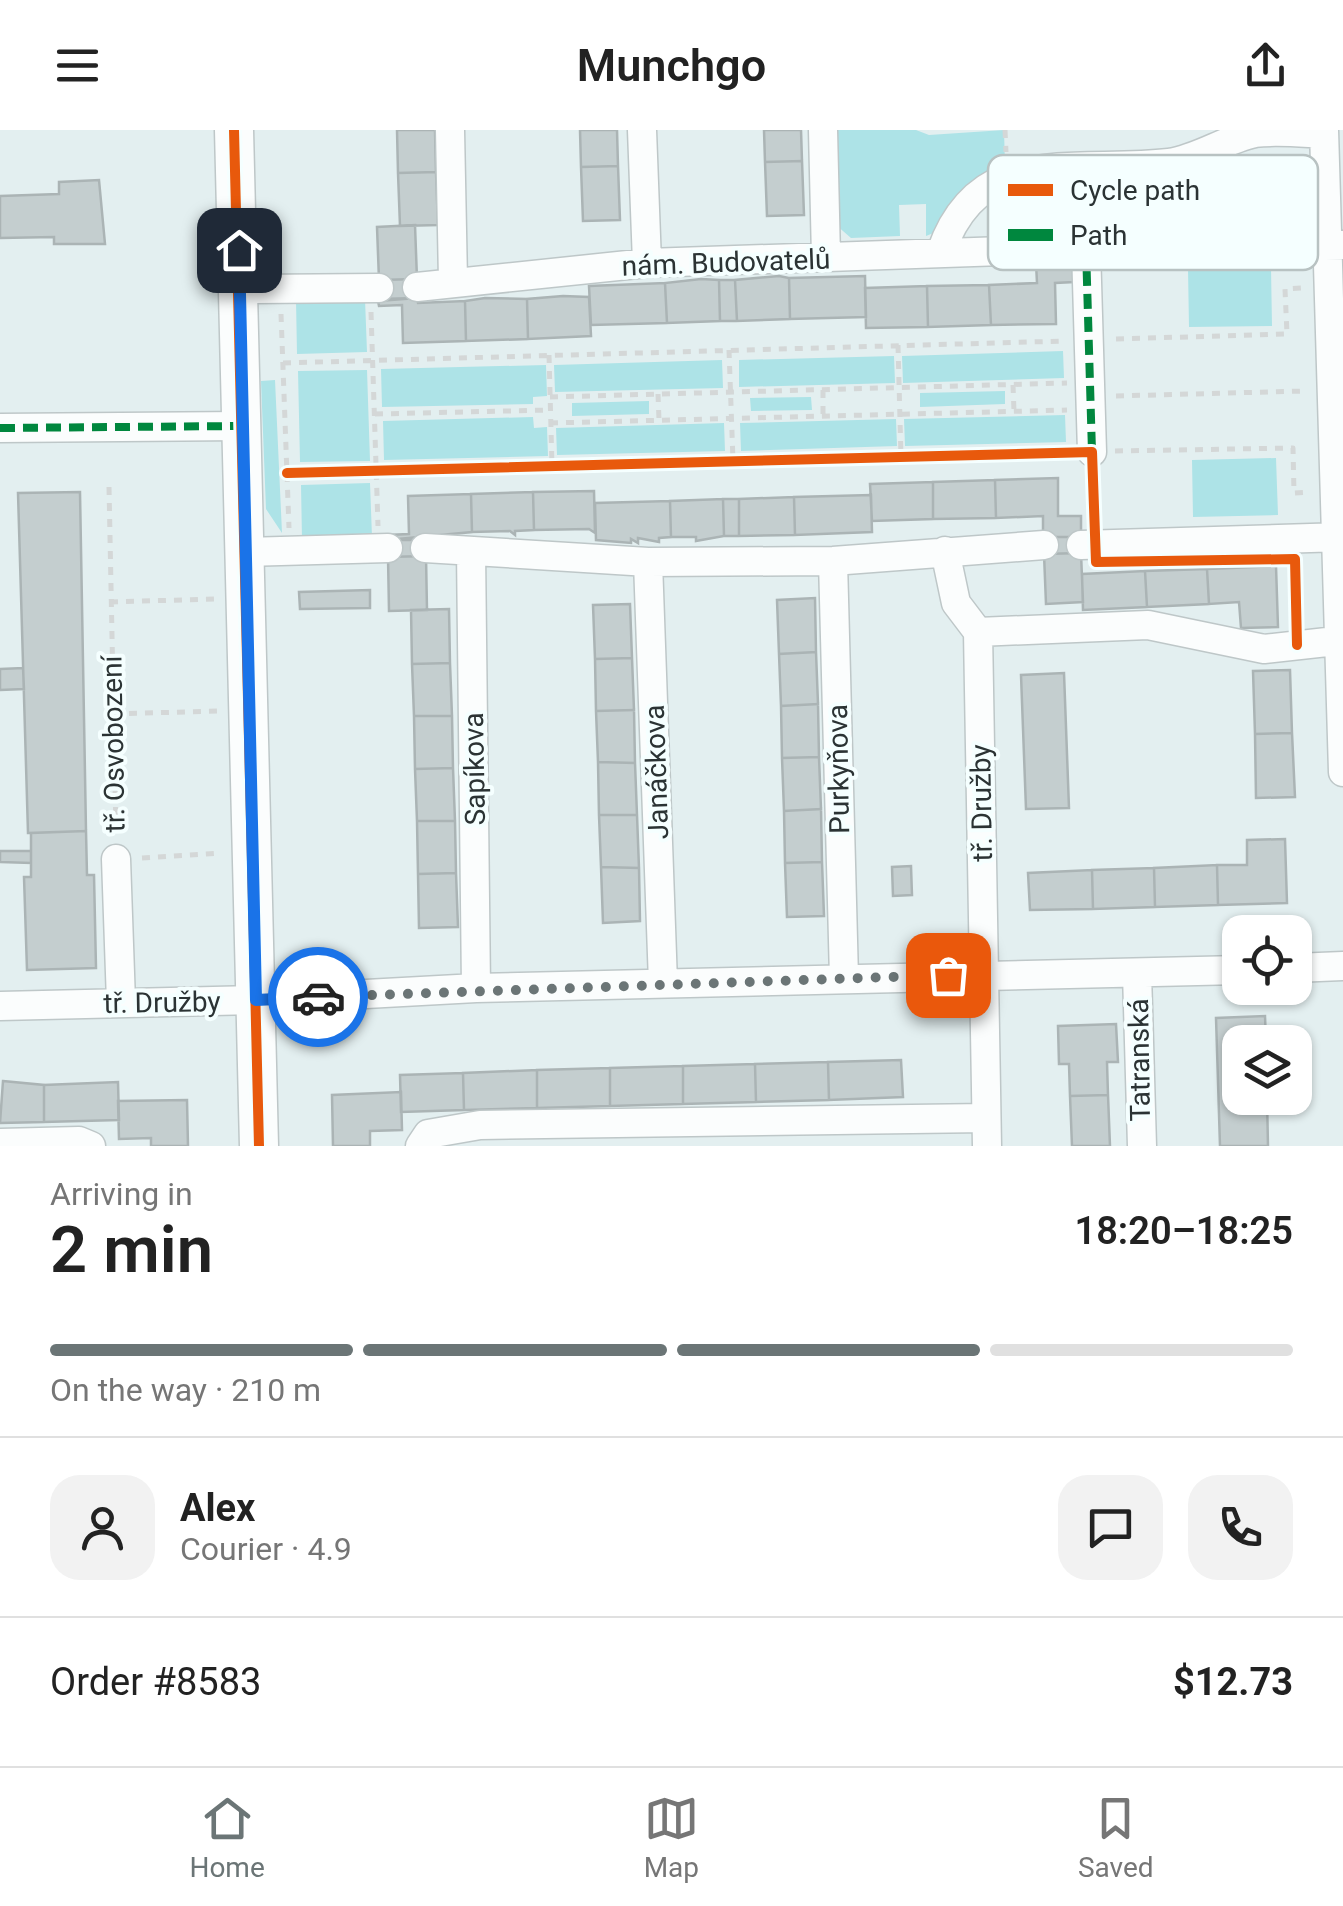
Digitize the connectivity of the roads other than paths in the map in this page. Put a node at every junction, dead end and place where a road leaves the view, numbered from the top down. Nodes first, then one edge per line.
1 (234, 130) edge
2 (450, 130) edge
3 (642, 130) edge
4 (823, 130) edge
5 (1324, 132) edge
6 (1195, 155) edge
7 (988, 185) edge
8 (1336, 244) edge
9 (988, 251) edge
10 (941, 252) junction
11 (826, 258) junction
12 (647, 264) junction
13 (1082, 270) edge
14 (452, 280) junction
15 (417, 287) dead end
16 (375, 288) road end
17 (241, 290) junction
18 (242, 426) junction
19 (0, 428) edge
20 (1092, 452) road end
21 (1340, 537) edge
22 (1044, 545) dead end
23 (1081, 545) dead end
24 (383, 548) road end
25 (426, 548) dead end
26 (471, 550) junction
27 (945, 551) junction
28 (246, 552) junction
29 (833, 560) junction
30 (648, 562) junction
31 (978, 632) junction
32 (1336, 641) junction
33 (1342, 692) edge
34 (1343, 772) edge
35 (116, 860) road end
36 (1343, 966) edge
37 (1312, 967) edge
38 (1222, 971) edge
39 (1137, 973) junction
40 (984, 974) junction
41 (844, 978) junction
42 (663, 983) junction
43 (476, 988) junction
44 (256, 1000) junction
45 (121, 1002) junction
46 (0, 1006) edge
47 (986, 1118) junction
48 (0, 1143) edge
49 (91, 1146) edge
50 (259, 1146) edge
51 (420, 1146) edge
52 (987, 1146) edge
53 (1142, 1146) edge

1 - 17 street
2 - 14 street
3 - 12 street
4 - 11 street
5 - 6 street
5 - 8 street
7 - 10 street
8 - 21 street
9 - 10 street, nám. Budovatelů
10 - 11 street, nám. Budovatelů
11 - 12 street, nám. Budovatelů
12 - 14 street, nám. Budovatelů
13 - 20 street
14 - 15 street, nám. Budovatelů
16 - 17 street
17 - 18 street
18 - 19 street
18 - 28 street
21 - 23 street
21 - 32 street
22 - 27 street
24 - 28 street
25 - 26 street
26 - 30 street
26 - 43 street, Sapíkova
27 - 29 street
27 - 31 street
28 - 44 street
29 - 30 street
29 - 41 street, Purkyňova
30 - 42 street, Janáčkova
31 - 32 street
31 - 40 street, tř. Družby
32 - 33 street
33 - 34 street
35 - 45 street, tř. Osvobození
36 - 37 street
38 - 39 street, tř. Družby
39 - 40 street, tř. Družby
39 - 53 street, Tatranská
40 - 41 street, tř. Družby
40 - 47 street, tř. Družby
41 - 42 street, tř. Družby
42 - 43 street, tř. Družby
43 - 44 street, tř. Družby
44 - 45 street, tř. Družby
44 - 50 street
45 - 46 street, tř. Družby
47 - 51 street
47 - 52 street, tř. Družby
48 - 49 street

